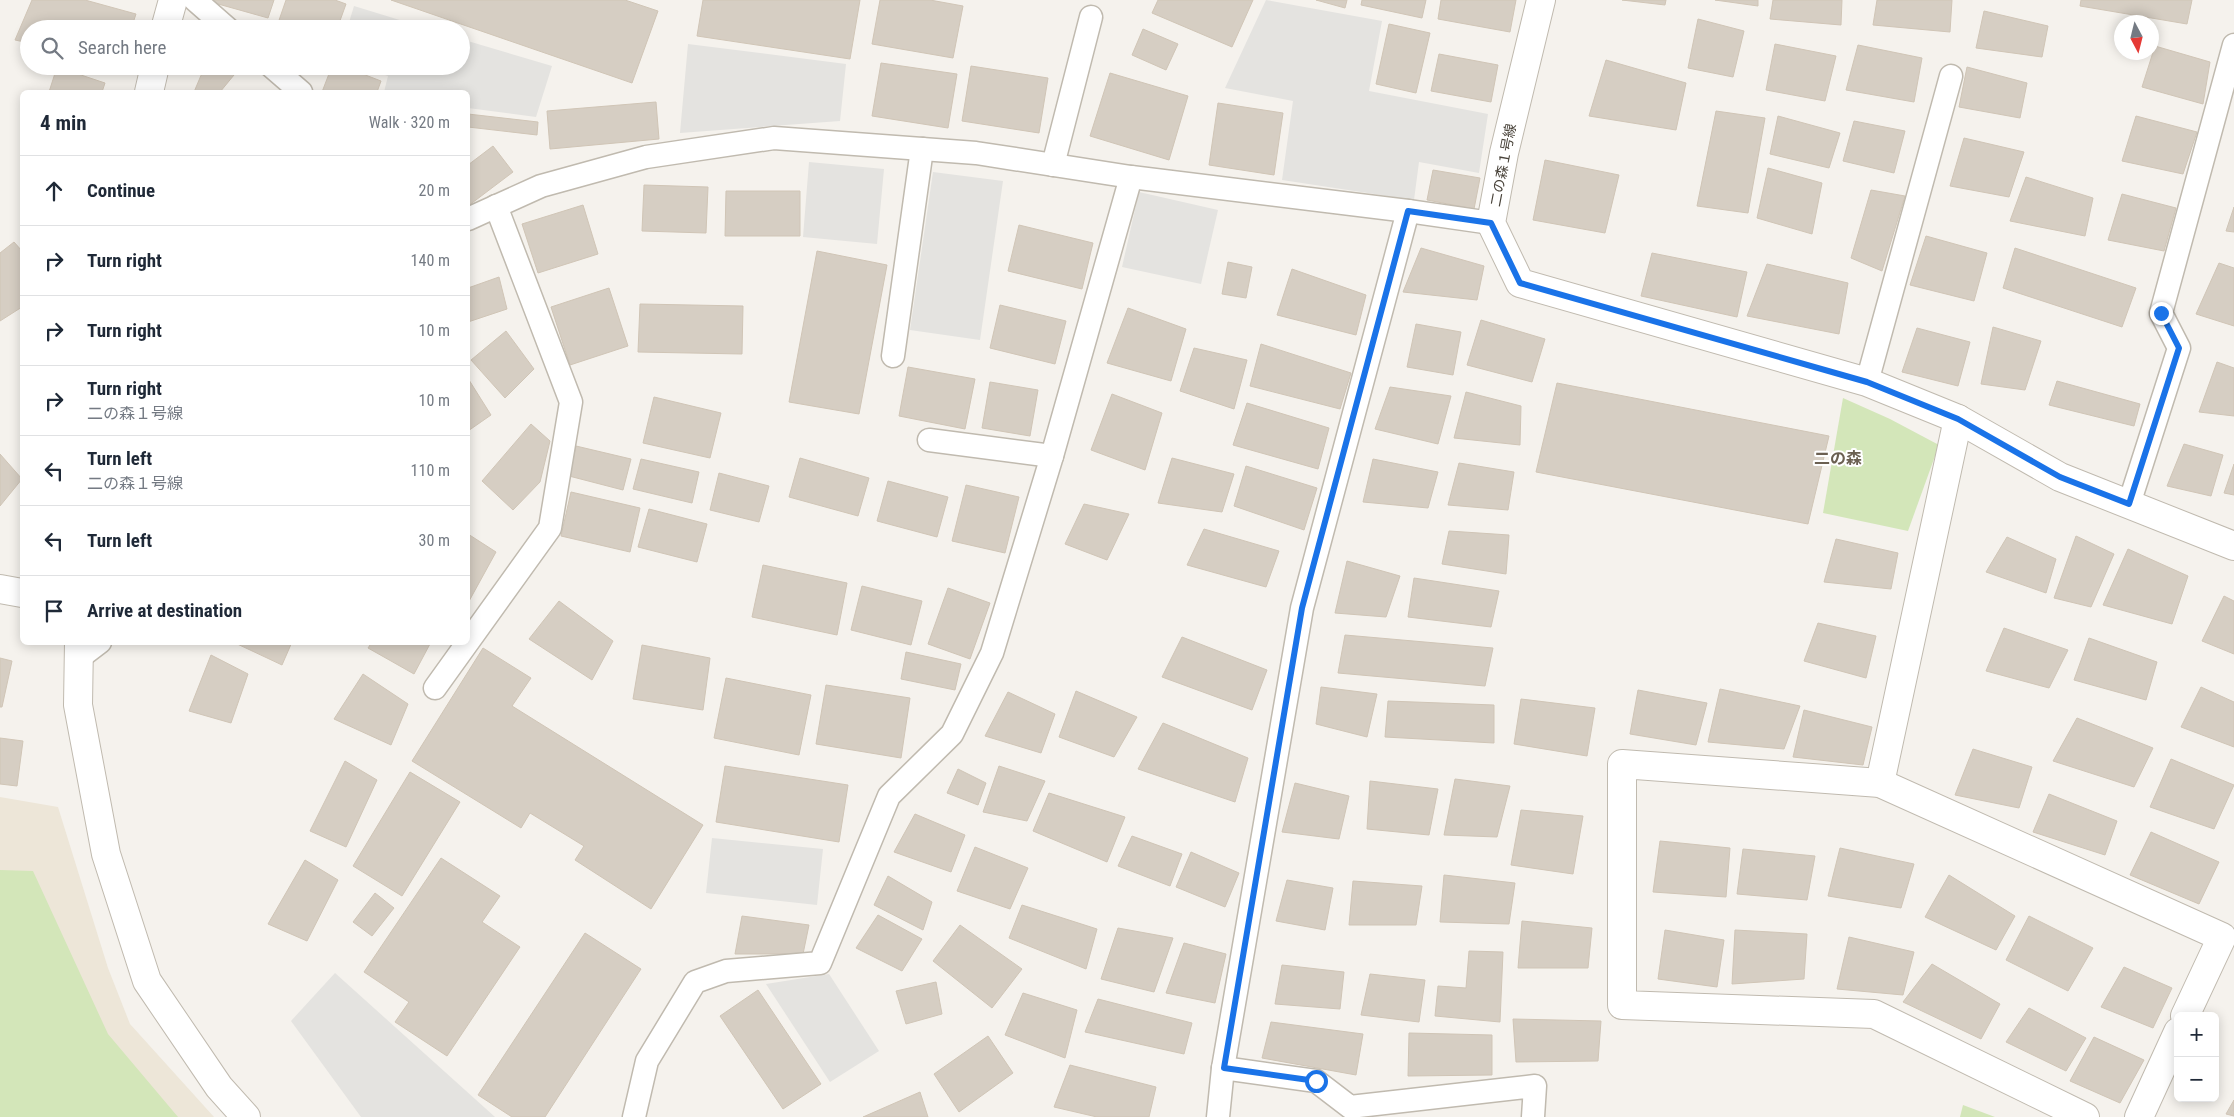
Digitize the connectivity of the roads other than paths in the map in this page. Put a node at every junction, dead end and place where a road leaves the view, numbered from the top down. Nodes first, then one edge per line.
1 (173, 0) edge
2 (195, 0) edge
3 (1541, 0) edge
4 (1091, 17) dead end
5 (167, 20) edge
6 (218, 20) edge
7 (2234, 45) edge
8 (153, 75) edge
9 (281, 75) edge
10 (1951, 76) dead end
11 (149, 90) edge
12 (299, 90) edge
13 (922, 149) junction
14 (1052, 165) junction
15 (1131, 177) junction
16 (496, 206) junction
17 (1408, 211) junction
18 (470, 219) edge
19 (1491, 223) junction
20 (893, 356) dead end
21 (1867, 382) junction
22 (1958, 419) junction
23 (929, 440) dead end
24 (1052, 456) junction
25 (2129, 504) junction
26 (2234, 546) edge
27 (0, 589) edge
28 (20, 593) edge
29 (470, 639) edge
30 (92, 645) edge
31 (466, 645) edge
32 (79, 650) edge
33 (435, 688) dead end
34 (1880, 783) junction
35 (2187, 1012) edge
36 (2174, 1041) edge
37 (1224, 1068) junction
38 (246, 1117) edge
39 (634, 1117) edge
40 (1218, 1117) edge
41 (1533, 1117) edge
42 (2085, 1117) edge
43 (2139, 1117) edge

1 - 5 street
2 - 6 lane
3 - 19 street, 二の森１号線
4 - 14 lane
7 - 25 lane
8 - 11 street
9 - 12 lane
10 - 21 lane
13 - 14 lane
13 - 16 lane
13 - 20 lane
14 - 15 lane
15 - 17 lane
15 - 24 lane
16 - 18 lane
16 - 29 lane
17 - 19 lane
17 - 37 lane
19 - 21 street, 二の森１号線
21 - 22 street, 二の森１号線
22 - 25 street, 二の森１号線
22 - 34 street
23 - 24 lane
24 - 39 lane
25 - 26 street, 二の森１号線
27 - 28 street
30 - 32 lane
31 - 33 lane
32 - 38 street
34 - 35 street
34 - 42 street
36 - 43 street
37 - 40 lane
37 - 41 lane

